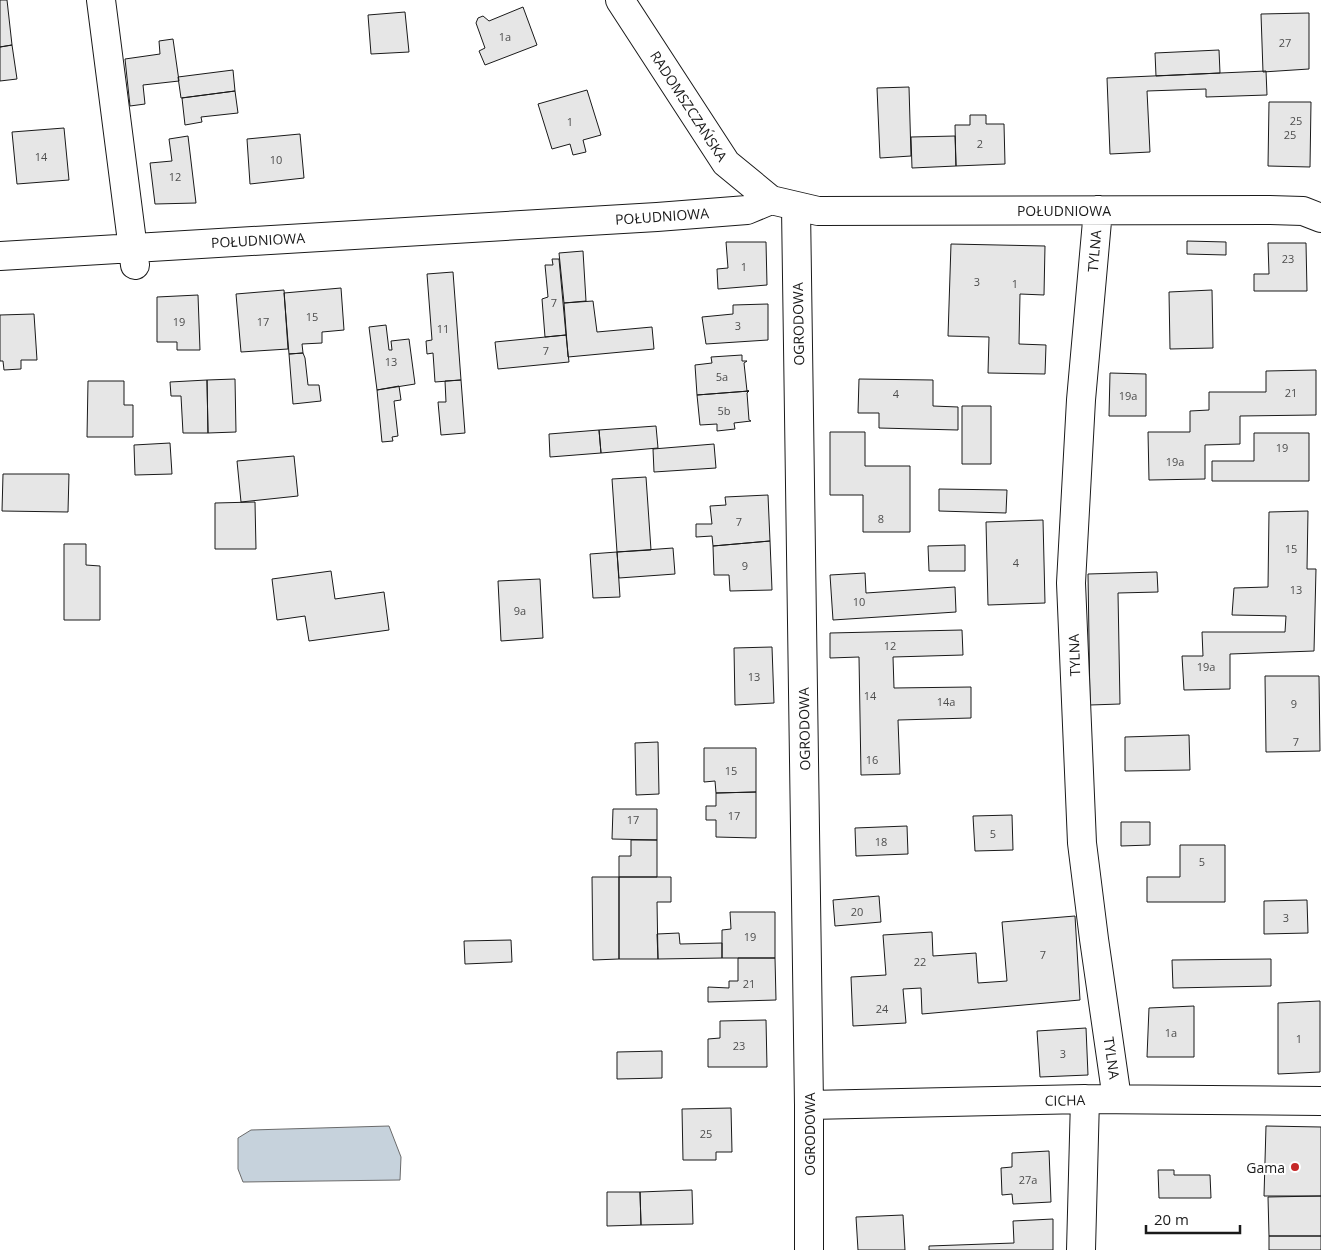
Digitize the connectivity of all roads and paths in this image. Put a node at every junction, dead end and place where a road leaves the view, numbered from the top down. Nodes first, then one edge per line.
1 (101, 0) edge
2 (620, 0) edge
3 (784, 204) junction
4 (1098, 210) junction
5 (1321, 218) edge
6 (0, 256) edge
7 (133, 257) junction
8 (1085, 1099) junction
9 (1117, 1099) junction
10 (1321, 1102) edge
11 (809, 1105) junction
12 (809, 1250) edge
13 (1081, 1250) edge

1 - 7 street
2 - 3 street, RADOMSZCZAŃSKA
3 - 4 street, POŁUDNIOWA
3 - 7 street, POŁUDNIOWA
3 - 11 street, OGRODOWA
4 - 5 street, POŁUDNIOWA
4 - 9 street, TYLNA
6 - 7 street, POŁUDNIOWA
8 - 9 street, CICHA
8 - 11 street, CICHA
8 - 13 street
9 - 10 street, CICHA
11 - 12 street, OGRODOWA

